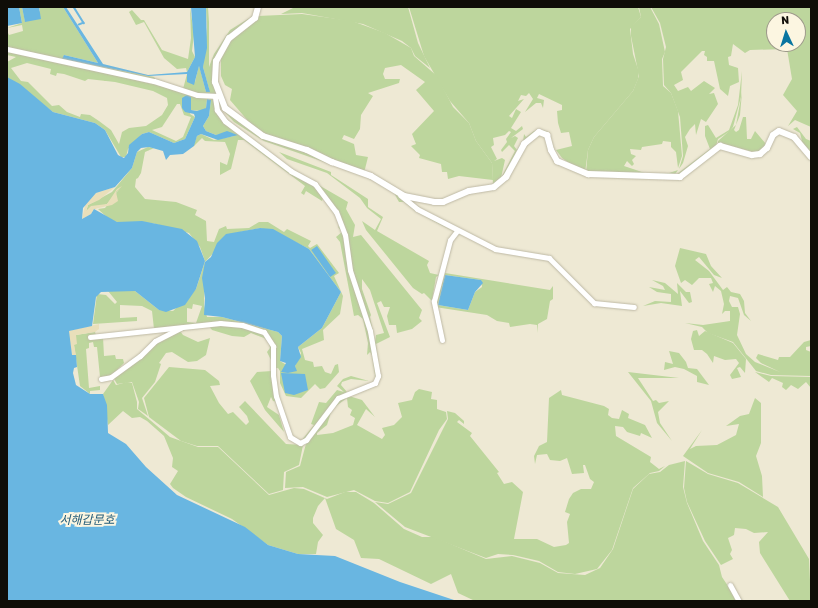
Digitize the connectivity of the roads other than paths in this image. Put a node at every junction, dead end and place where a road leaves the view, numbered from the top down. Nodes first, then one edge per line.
1 (258, 7) edge
2 (7, 49) edge
3 (217, 97) junction
4 (811, 157) edge
5 (400, 194) junction
6 (457, 231) junction
7 (634, 307) dead end
8 (182, 327) junction
9 (90, 337) dead end
10 (442, 340) dead end
11 (101, 379) dead end
12 (730, 584) dead end
13 (739, 601) edge

1 - 3 street
2 - 3 street
3 - 5 street
3 - 8 street
4 - 5 street
5 - 6 street
6 - 7 street
6 - 10 street
8 - 9 street
8 - 11 street
12 - 13 street

